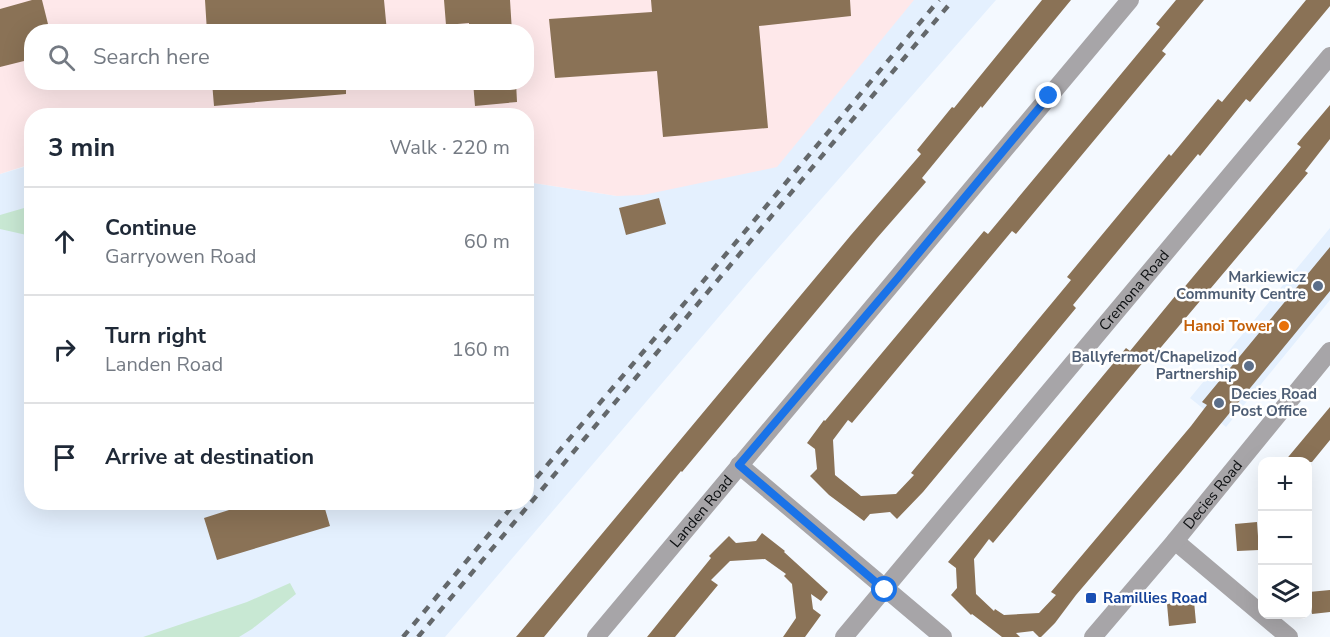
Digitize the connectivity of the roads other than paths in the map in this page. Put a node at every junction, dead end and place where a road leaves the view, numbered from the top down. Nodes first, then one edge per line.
1 (1130, 0) edge
2 (1330, 56) edge
3 (1330, 351) edge
4 (739, 465) junction
5 (1175, 541) junction
6 (885, 590) junction
7 (596, 637) edge
8 (844, 637) edge
9 (943, 637) edge
10 (1093, 637) edge
11 (1289, 637) edge

1 - 4 street, Landen Road
2 - 6 street, Cremona Road
3 - 5 street, Decies Road
4 - 6 street
4 - 7 street, Landen Road
5 - 10 street, Decies Road
5 - 11 street
6 - 8 street, Cremona Road
6 - 9 street

